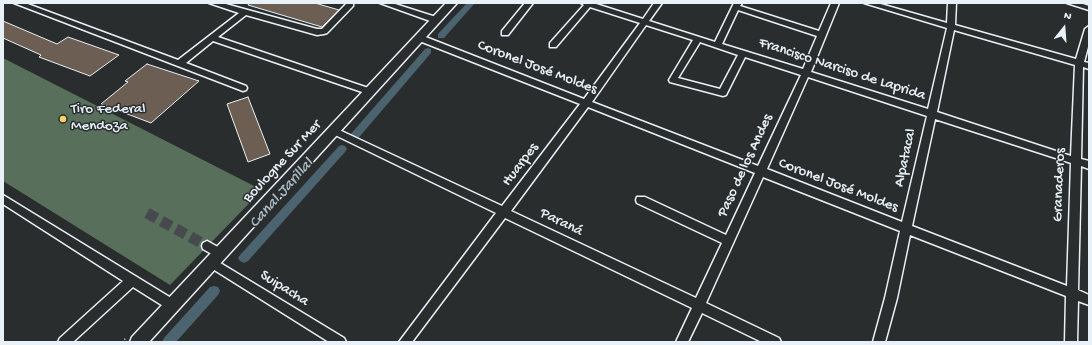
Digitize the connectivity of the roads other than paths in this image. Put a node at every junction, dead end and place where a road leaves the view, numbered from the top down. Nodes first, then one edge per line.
1 (18, 3) edge
2 (212, 3) edge
3 (384, 3) edge
4 (452, 3) edge
5 (529, 3) edge
6 (658, 3) edge
7 (835, 3) edge
8 (868, 3) edge
9 (952, 3) edge
10 (1071, 3) edge
11 (350, 4) dead end
12 (587, 4) edge
13 (737, 5) edge
14 (1089, 8) edge
15 (243, 13) junction
16 (436, 20) junction
17 (646, 22) junction
18 (951, 26) junction
19 (1089, 29) edge
20 (505, 33) dead end
21 (822, 35) junction
22 (212, 38) junction
23 (420, 38) junction
24 (698, 38) junction
25 (718, 44) junction
26 (553, 45) dead end
27 (743, 53) junction
28 (179, 64) junction
29 (1084, 65) edge
30 (806, 73) junction
31 (243, 88) dead end
32 (371, 92) junction
33 (586, 103) junction
34 (931, 114) junction
35 (334, 131) junction
36 (1076, 161) junction
37 (1089, 165) edge
38 (760, 171) junction
39 (3, 199) edge
40 (641, 200) dead end
41 (504, 212) junction
42 (906, 229) junction
43 (728, 241) junction
44 (207, 246) tunnel mouth
45 (217, 258) junction
46 (132, 280) junction
47 (1072, 294) junction
48 (1089, 300) edge
49 (172, 305) junction
50 (698, 305) junction
51 (64, 342) edge
52 (138, 342) edge
53 (340, 342) edge
54 (405, 342) edge
55 (682, 342) edge
56 (775, 342) edge
57 (880, 342) edge
58 (1070, 342) edge

1 - 28 street
2 - 15 street
3 - 16 street
4 - 16 main road, Boulogne Sur Mer
5 - 20 street
6 - 17 street, Huarpes
7 - 21 street, Paso de los Andes
8 - 18 street
9 - 18 street, Alpatacal
10 - 14 street
11 - 15 street
12 - 17 street, Francisco Narciso de Laprida
12 - 26 street
13 - 21 street
13 - 25 street
15 - 22 street
16 - 23 main road, Boulogne Sur Mer
17 - 24 street, Francisco Narciso de Laprida
17 - 33 street, Huarpes
18 - 29 street
18 - 34 street, Alpatacal
19 - 29 street, Granaderos
21 - 30 street, Paso de los Andes
22 - 28 street
22 - 32 street
23 - 32 main road, Boulogne Sur Mer
23 - 33 street, Coronel José Moldes
24 - 25 street, Francisco Narciso de Laprida
24 - 27 street
25 - 27 street, Francisco Narciso de Laprida
27 - 30 street, Francisco Narciso de Laprida
28 - 31 street
29 - 36 street, Granaderos
30 - 34 street, Francisco Narciso de Laprida
30 - 38 street, Paso de los Andes
32 - 35 main road, Boulogne Sur Mer
33 - 38 street, Coronel José Moldes
33 - 41 street, Huarpes
34 - 36 street, Francisco Narciso de Laprida
34 - 42 street, Alpatacal
35 - 41 street, Paraná
35 - 45 main road, Boulogne Sur Mer
36 - 37 street, Francisco Narciso de Laprida
36 - 47 street, Granaderos
38 - 42 street, Coronel José Moldes
38 - 43 street, Paso de los Andes
39 - 46 street
40 - 43 street
41 - 50 street, Paraná
41 - 54 street, Huarpes
42 - 47 street, Coronel José Moldes
42 - 57 street, Alpatacal
43 - 50 street, Paso de los Andes
44 - 45 street, Suipacha
45 - 49 main road, Boulogne Sur Mer
45 - 53 street, Suipacha
46 - 49 street
46 - 51 street
47 - 48 street, Coronel José Moldes
47 - 58 street, Granaderos
49 - 52 main road, Boulogne Sur Mer
50 - 55 street, Paso de los Andes
50 - 56 street, Paraná

